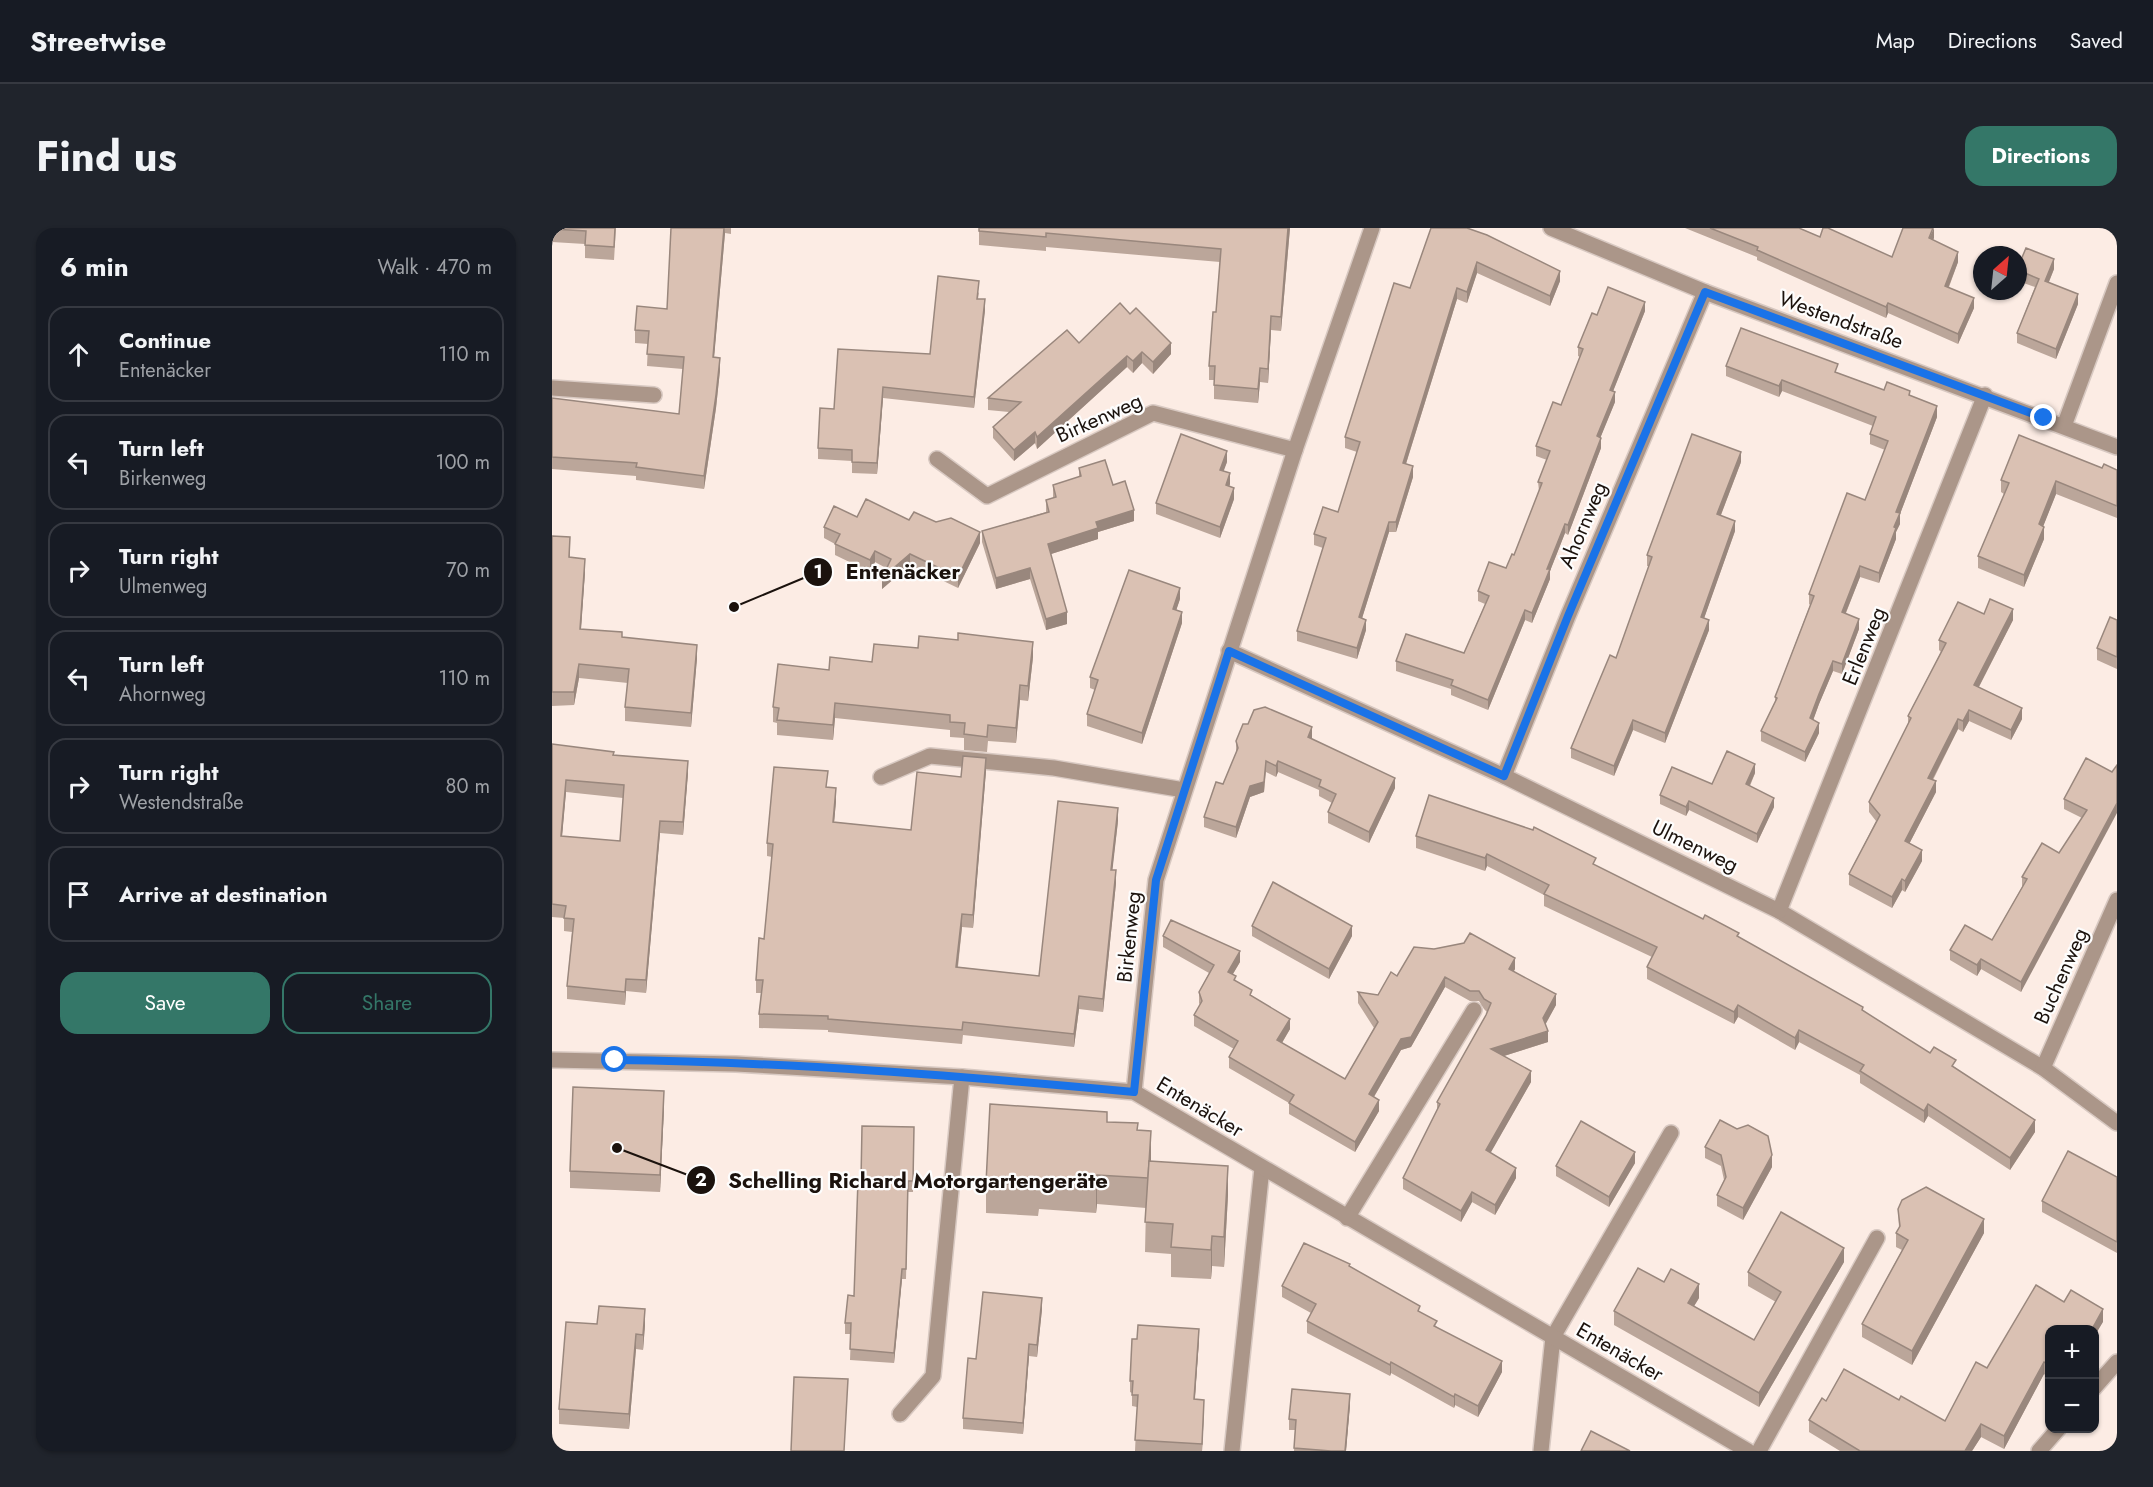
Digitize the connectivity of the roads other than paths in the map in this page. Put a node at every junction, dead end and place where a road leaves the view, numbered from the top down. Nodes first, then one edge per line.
1 (1372, 228) edge
2 (1551, 228) edge
3 (2117, 282) edge
4 (1705, 292) junction
5 (552, 388) edge
6 (654, 395) dead end
7 (1985, 395) junction
8 (2064, 426) junction
9 (2117, 447) edge
10 (1295, 450) junction
11 (937, 459) dead end
12 (1229, 651) junction
13 (1504, 776) junction
14 (880, 777) dead end
15 (1184, 790) junction
16 (2117, 900) edge
17 (1779, 911) junction
18 (1474, 1010) dead end
19 (552, 1060) edge
20 (2043, 1068) junction
21 (962, 1077) junction
22 (1134, 1092) junction
23 (2117, 1123) edge
24 (1671, 1133) dead end
25 (1262, 1168) junction
26 (1347, 1218) junction
27 (1877, 1239) dead end
28 (1553, 1337) junction
29 (2117, 1362) edge
30 (2099, 1382) edge
31 (900, 1414) dead end
32 (2055, 1433) edge
33 (1232, 1451) edge
34 (1541, 1451) edge
35 (1748, 1451) edge
36 (1759, 1451) edge
37 (2039, 1451) edge

1 - 10 street, Birkenweg
2 - 4 street, Westendstraße
3 - 8 street
4 - 7 street, Westendstraße
4 - 13 street, Ahornweg
5 - 6 street
7 - 8 street, Westendstraße
7 - 17 street, Erlenweg
8 - 9 street, Westendstraße
10 - 11 street, Birkenweg
10 - 12 street, Birkenweg
12 - 13 street, Ulmenweg
12 - 15 street, Birkenweg
13 - 17 street, Ulmenweg
14 - 15 street
15 - 22 street, Birkenweg
16 - 20 street, Buchenweg
17 - 20 street, Ulmenweg
18 - 26 street
19 - 21 street, Entenäcker
20 - 23 street, Ulmenweg
21 - 22 street, Entenäcker
21 - 31 street
22 - 25 street, Entenäcker
24 - 28 street
25 - 26 street, Entenäcker
25 - 33 street
26 - 28 street, Entenäcker
27 - 36 street
28 - 34 street
28 - 35 street, Entenäcker
29 - 30 street
32 - 37 street

